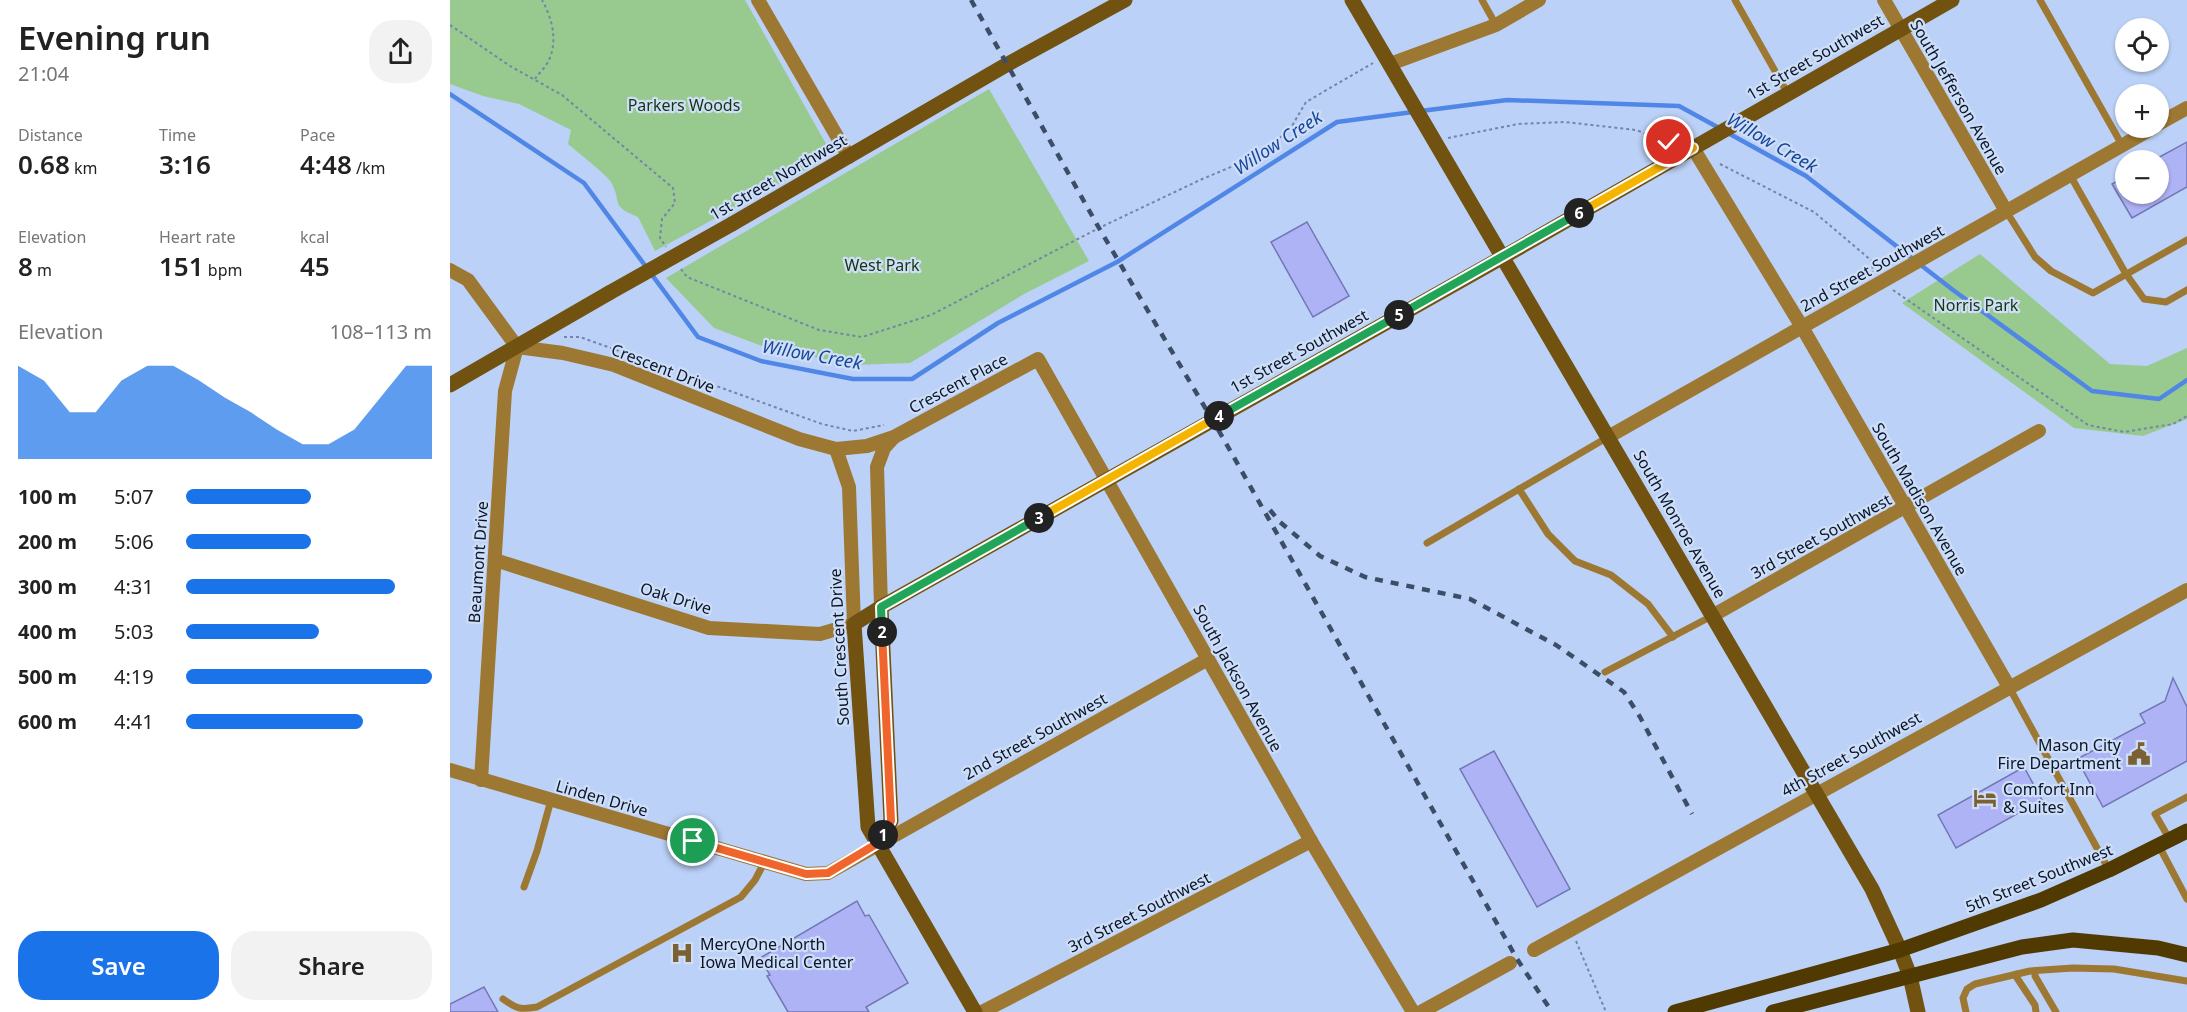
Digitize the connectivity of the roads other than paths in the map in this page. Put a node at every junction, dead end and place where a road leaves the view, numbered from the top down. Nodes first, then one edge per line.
1 (758, 0) edge
2 (1125, 0) edge
3 (1352, 0) edge
4 (1482, 0) edge
5 (1539, 0) edge
6 (1735, 0) edge
7 (1884, 0) edge
8 (1952, 0) edge
9 (2040, 0) edge
10 (1496, 25) junction
11 (1901, 29) junction
12 (1388, 69) junction
13 (1788, 94) junction
14 (2187, 108) edge
15 (2169, 118) edge
16 (2135, 138) edge
17 (2122, 145) junction
18 (1695, 147) junction
19 (849, 157) junction
20 (2070, 175) junction
21 (2006, 211) junction
22 (2187, 240) edge
23 (1503, 257) junction
24 (450, 270) edge
25 (2126, 274) junction
26 (2187, 290) edge
27 (1802, 327) junction
28 (517, 347) junction
29 (1038, 359) joint
30 (450, 385) edge
31 (894, 430) junction
32 (2040, 430) dead end
33 (1608, 437) junction
34 (836, 449) junction
35 (1107, 480) junction
36 (1519, 489) junction
37 (1905, 507) junction
38 (1427, 543) dead end
39 (495, 560) junction
40 (2187, 590) edge
41 (881, 607) junction
42 (1712, 616) junction
43 (855, 624) junction
44 (1673, 637) junction
45 (1208, 658) junction
46 (1605, 672) dead end
47 (2009, 687) junction
48 (450, 770) edge
49 (481, 780) junction
50 (1816, 794) junction
51 (2187, 797) edge
52 (551, 800) junction
53 (2187, 831) edge
54 (1311, 841) junction
55 (878, 843) junction
56 (2164, 843) junction
57 (765, 861) junction
58 (2109, 870) junction
59 (524, 887) dead end
60 (2187, 899) edge
61 (1534, 950) dead end
62 (1900, 950) junction
63 (2187, 955) edge
64 (1510, 963) dead end
65 (2035, 971) junction
66 (2017, 974) junction
67 (1910, 976) junction
68 (2187, 981) edge
69 (503, 999) dead end
70 (975, 1012) edge
71 (982, 1012) edge
72 (1413, 1012) edge
73 (1421, 1012) edge
74 (1675, 1012) edge
75 (1773, 1012) edge
76 (1918, 1012) edge
77 (1966, 1012) edge
78 (2036, 1012) edge
79 (2056, 1012) edge

1 - 19 street
2 - 19 main road, 1st Street Northwest
3 - 12 main road, South Monroe Avenue
4 - 10 lane
5 - 10 street
6 - 13 lane
7 - 11 street, South Jefferson Avenue
8 - 11 main road, 1st Street Southwest
9 - 17 lane
10 - 12 street
11 - 13 main road, 1st Street Southwest
11 - 21 street, South Jefferson Avenue
12 - 23 main road, South Monroe Avenue
13 - 18 main road, 1st Street Southwest
14 - 15 street
16 - 17 street, 2nd Street Southwest
17 - 20 street, 2nd Street Southwest
18 - 23 main road, 1st Street Southwest
18 - 27 street, South Madison Avenue
19 - 28 main road, 1st Street Northwest, bridge
20 - 21 street, 2nd Street Southwest
20 - 25 lane
21 - 25 lane
21 - 27 street, 2nd Street Southwest
22 - 25 lane
23 - 33 main road, South Monroe Avenue
23 - 35 main road, 1st Street Southwest
24 - 28 street
25 - 26 lane
27 - 33 street, 2nd Street Southwest
27 - 37 street, South Madison Avenue
28 - 30 main road, 1st Street Northwest
28 - 34 street, Crescent Drive
28 - 39 street, Beaumont Drive
29 - 31 street, Crescent Place
29 - 35 street, South Jackson Avenue
31 - 34 street, Crescent Drive
31 - 41 street
32 - 37 street, 3rd Street Southwest
33 - 36 lane
33 - 42 main road, South Monroe Avenue
34 - 43 street, South Crescent Drive
35 - 41 main road, 1st Street Southwest
35 - 45 street, South Jackson Avenue
36 - 38 lane
36 - 44 lane
37 - 42 street, 3rd Street Southwest
37 - 47 street, South Madison Avenue
39 - 43 street, Oak Drive
39 - 49 street, Beaumont Drive
40 - 47 street, 4th Street Southwest
41 - 43 main road, Oak Drive
41 - 55 main road
42 - 44 lane
42 - 50 main road, South Monroe Avenue
43 - 55 main road, South Crescent Drive
44 - 46 lane
45 - 54 street, South Jackson Avenue
45 - 55 street, 2nd Street Southwest
47 - 50 street, 4th Street Southwest
47 - 58 lane, South Madison Avenue
48 - 49 street, Linden Drive
49 - 52 street, Linden Drive
50 - 61 street, 4th Street Southwest
50 - 62 main road, South Monroe Avenue
51 - 56 lane
52 - 57 street, Linden Drive
52 - 59 lane
53 - 56 main road, 5th Street Southwest
54 - 71 street, 3rd Street Southwest
54 - 72 street, South Jackson Avenue
55 - 57 street, Linden Drive
55 - 70 main road, South Crescent Drive
56 - 58 main road, 5th Street Southwest
56 - 60 lane
57 - 69 lane
58 - 62 main road, 5th Street Southwest
62 - 67 main road, South Monroe Avenue
62 - 74 main road
63 - 67 main road
64 - 73 street
65 - 66 lane
65 - 68 lane
65 - 79 lane
66 - 77 lane
66 - 78 lane
67 - 75 main road
67 - 76 main road, South Monroe Avenue

